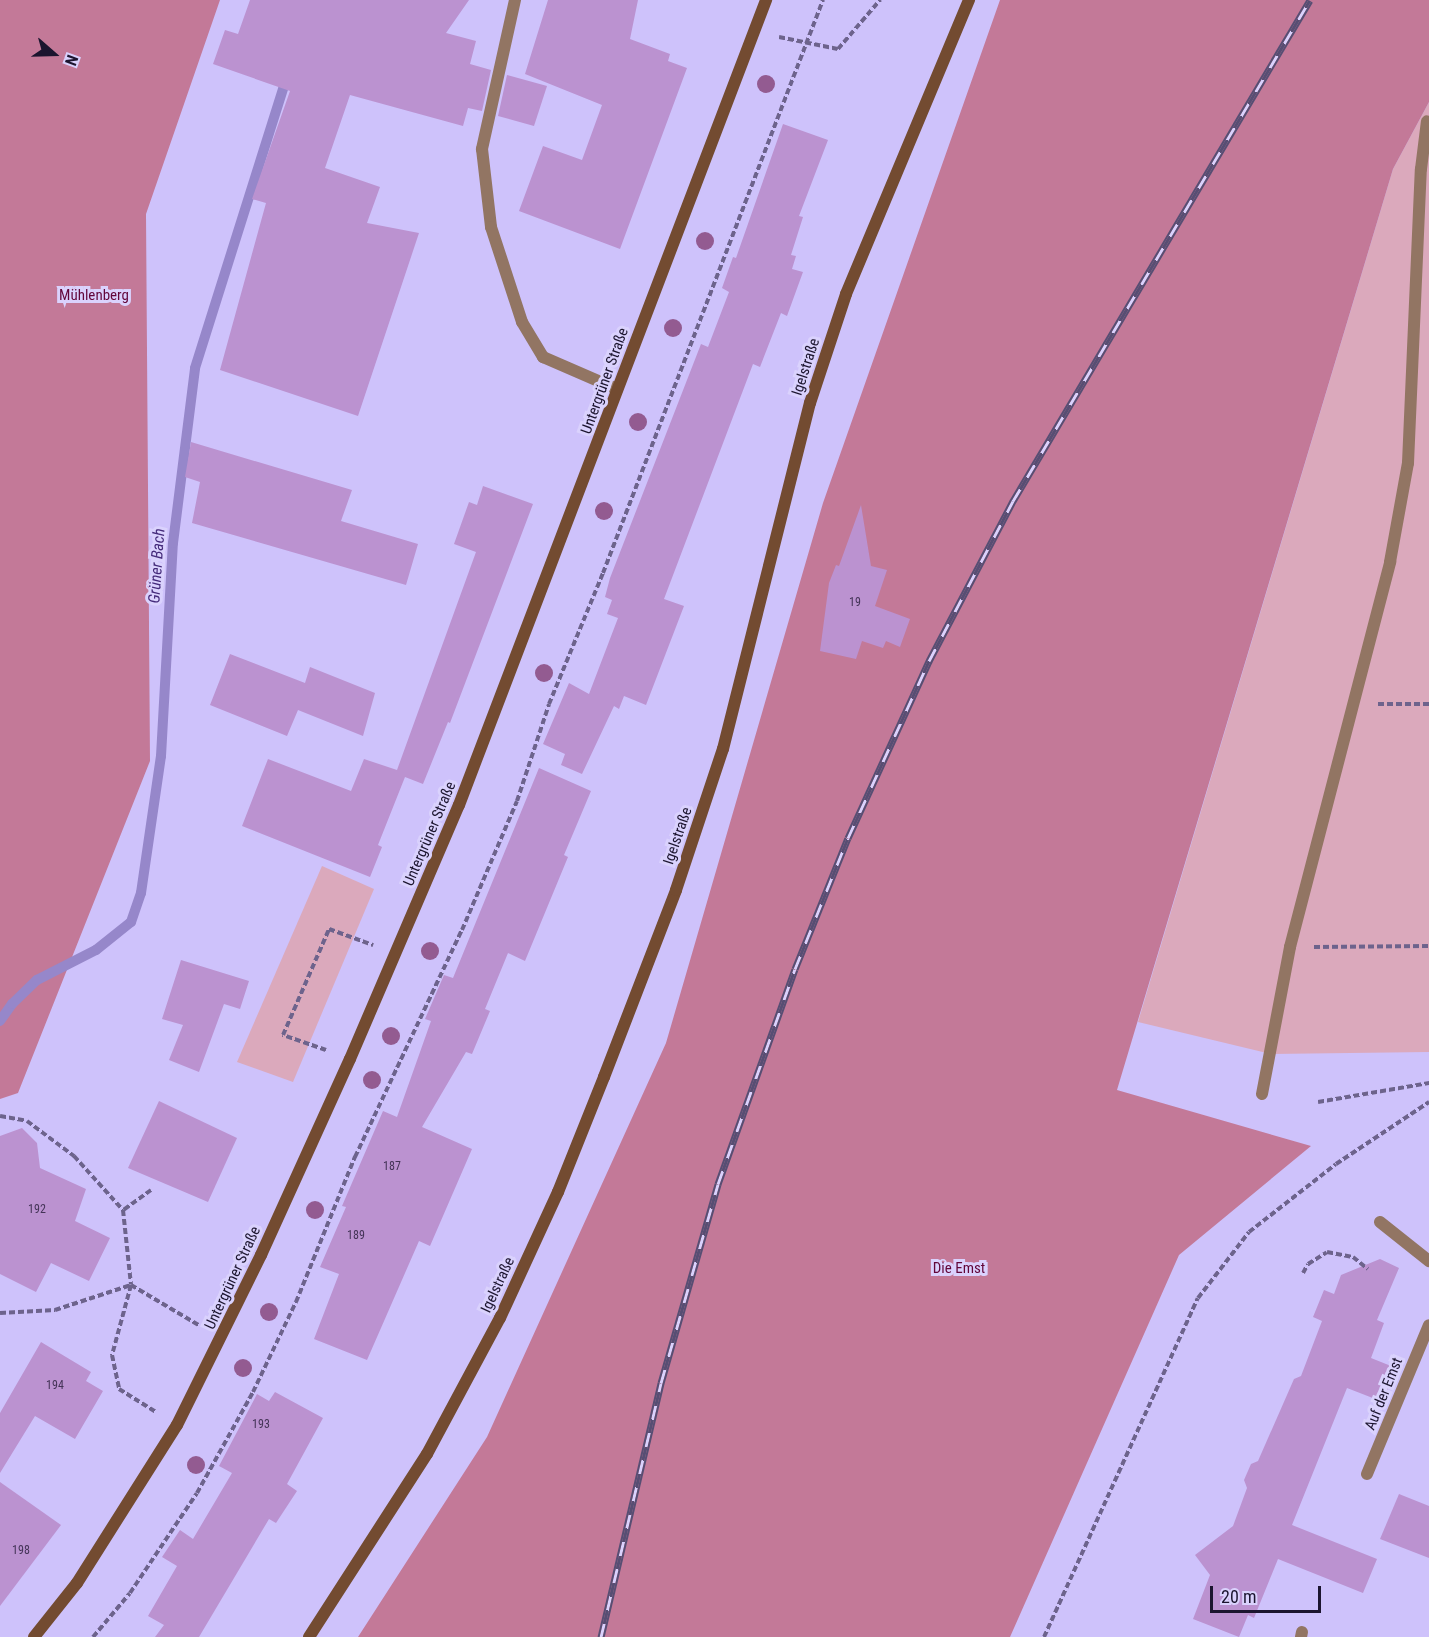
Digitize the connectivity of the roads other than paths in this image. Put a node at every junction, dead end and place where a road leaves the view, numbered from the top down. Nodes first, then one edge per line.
1 (515, 0) edge
2 (766, 0) edge
3 (969, 0) edge
4 (1428, 121) edge
5 (617, 389) junction
6 (1262, 1094) dead end
7 (1380, 1221) dead end
8 (1429, 1261) edge
9 (1429, 1325) edge
10 (1367, 1474) dead end
11 (34, 1637) edge
12 (309, 1637) edge

1 - 5 street
2 - 5 main road, Untergrüner Straße
3 - 12 main road, Igelstraße
4 - 6 street
5 - 11 main road, Untergrüner Straße
7 - 8 street
9 - 10 street, Auf der Emst

